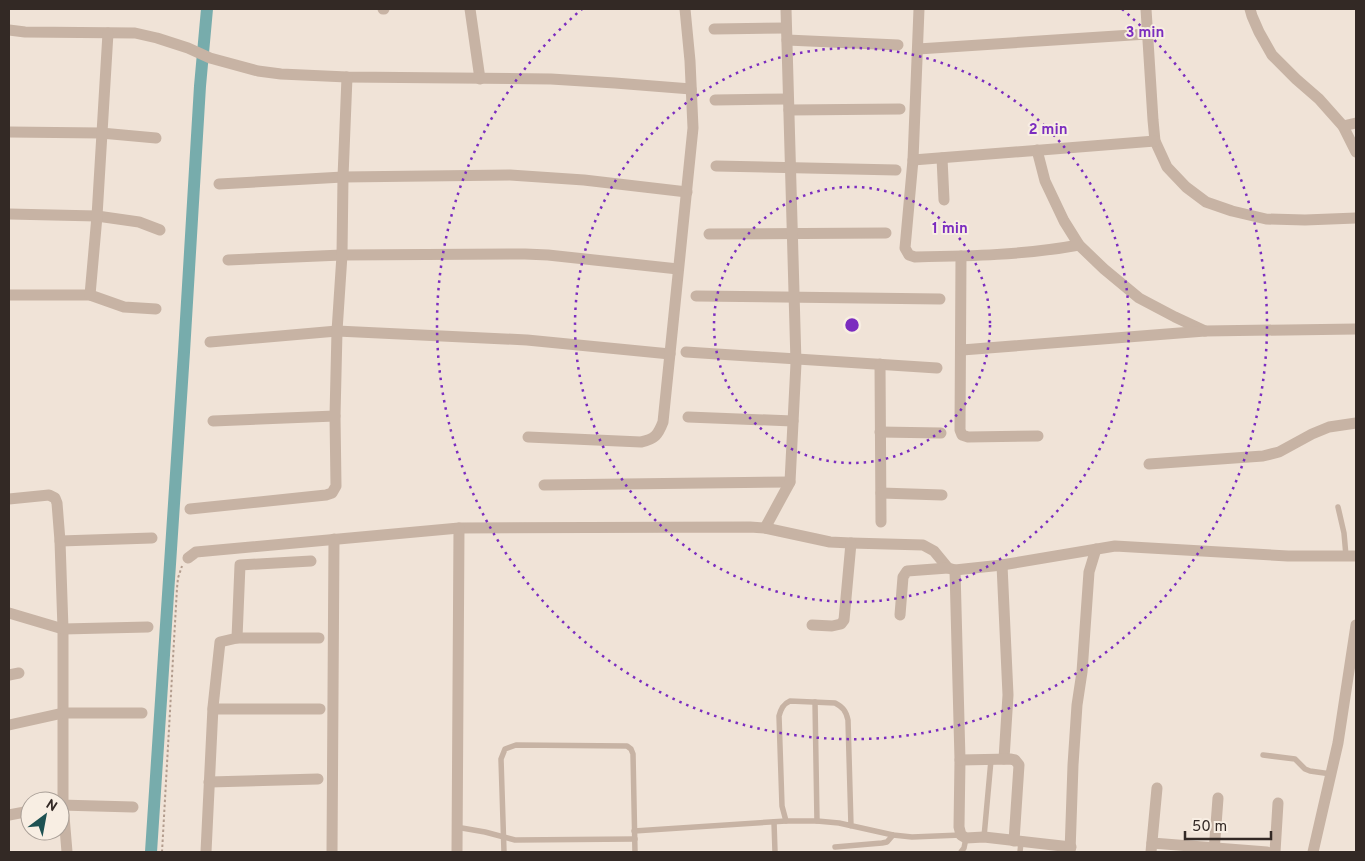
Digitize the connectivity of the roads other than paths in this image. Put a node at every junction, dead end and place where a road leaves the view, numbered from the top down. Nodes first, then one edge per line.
1 (470, 9) edge
2 (685, 9) edge
3 (786, 9) edge
4 (919, 9) edge
5 (1146, 9) edge
6 (1250, 9) edge
7 (714, 29) dead end
8 (9, 30) edge
9 (108, 33) junction
10 (786, 34) junction
11 (1147, 34) junction
12 (898, 45) dead end
13 (918, 49) junction
14 (347, 77) junction
15 (480, 79) junction
16 (692, 89) junction
17 (716, 100) dead end
18 (788, 105) junction
19 (900, 108) dead end
20 (1356, 123) edge
21 (1343, 126) junction
22 (9, 132) edge
23 (101, 133) junction
24 (156, 138) dead end
25 (1155, 141) junction
26 (1037, 150) junction
27 (1356, 152) edge
28 (942, 158) junction
29 (913, 160) junction
30 (716, 166) dead end
31 (790, 168) junction
32 (896, 170) dead end
33 (343, 178) junction
34 (219, 184) dead end
35 (686, 192) junction
36 (944, 200) dead end
37 (9, 214) edge
38 (97, 216) junction
39 (1356, 218) edge
40 (160, 230) dead end
41 (886, 233) dead end
42 (709, 234) dead end
43 (792, 234) junction
44 (1079, 245) junction
45 (342, 255) junction
46 (962, 256) junction
47 (228, 260) dead end
48 (678, 269) junction
49 (9, 295) edge
50 (90, 295) junction
51 (696, 296) dead end
52 (794, 297) junction
53 (940, 299) dead end
54 (156, 309) dead end
55 (1356, 329) edge
56 (1205, 331) junction
57 (337, 332) junction
58 (210, 342) dead end
59 (962, 350) junction
60 (686, 352) dead end
61 (670, 354) junction
62 (796, 359) junction
63 (880, 364) junction
64 (937, 368) dead end
65 (335, 416) junction
66 (688, 417) dead end
67 (212, 421) dead end
68 (793, 421) junction
69 (1356, 423) edge
70 (880, 432) junction
71 (940, 433) dead end
72 (1038, 436) dead end
73 (528, 437) dead end
74 (1149, 464) dead end
75 (790, 482) junction
76 (544, 485) dead end
77 (881, 493) junction
78 (942, 495) dead end
79 (9, 499) edge
80 (1338, 507) dead end
81 (190, 509) dead end
82 (881, 522) dead end
83 (460, 528) junction
84 (765, 528) junction
85 (152, 538) dead end
86 (334, 539) junction
87 (60, 542) junction
88 (851, 543) junction
89 (1096, 549) junction
90 (1351, 556) edge
91 (188, 558) road end
92 (311, 561) dead end
93 (1002, 565) junction
94 (951, 569) junction
95 (9, 613) edge
96 (900, 615) dead end
97 (812, 625) dead end
98 (1356, 625) edge
99 (148, 627) dead end
100 (63, 629) junction
101 (237, 638) junction
102 (318, 638) dead end
103 (1353, 675) edge
104 (815, 702) junction
105 (213, 709) junction
106 (320, 709) dead end
107 (63, 713) junction
108 (142, 713) dead end
109 (9, 725) edge
110 (1263, 756) dead end
111 (991, 759) junction
112 (1004, 759) junction
113 (960, 760) junction
114 (1331, 774) junction
115 (318, 779) dead end
116 (209, 782) junction
117 (1158, 788) dead end
118 (61, 791) edge
119 (1218, 798) dead end
120 (1278, 803) dead end
121 (70, 804) edge
122 (133, 807) dead end
123 (786, 821) junction
124 (817, 821) junction
125 (774, 822) junction
126 (851, 826) junction
127 (456, 827) junction
128 (634, 831) junction
129 (893, 835) junction
130 (964, 836) junction
131 (504, 837) junction
132 (984, 837) junction
133 (635, 839) junction
134 (1019, 845) edge
135 (835, 847) dead end
136 (1151, 848) edge
137 (1070, 849) edge
138 (1214, 850) edge
139 (206, 852) edge
140 (332, 852) edge
141 (457, 852) edge
142 (504, 852) edge
143 (635, 852) edge
144 (775, 852) edge
145 (961, 852) edge
146 (1267, 852) edge
147 (1275, 852) edge
148 (1313, 852) edge

1 - 15 street
2 - 16 street
3 - 10 street
4 - 13 street
5 - 11 street
6 - 21 street
7 - 10 street
8 - 9 street
9 - 14 street
9 - 23 street
10 - 12 street
10 - 18 street
11 - 13 street
11 - 25 street
13 - 29 street
14 - 15 street
14 - 33 street
15 - 16 street
16 - 35 street
17 - 18 street
18 - 19 street
18 - 31 street
20 - 21 street
21 - 27 street
22 - 23 street
23 - 24 street
23 - 38 street
25 - 26 street
25 - 39 street
26 - 28 street
26 - 44 street
28 - 29 street
28 - 36 street
29 - 46 street
30 - 31 street
31 - 32 street
31 - 43 street
33 - 34 street
33 - 35 street
33 - 45 street
35 - 48 street
37 - 38 street
38 - 40 street
38 - 50 street
41 - 43 street
42 - 43 street
43 - 52 street
44 - 46 street
44 - 56 street
45 - 47 street
45 - 48 street
45 - 57 street
46 - 59 street
48 - 61 street
49 - 50 street
50 - 54 street
51 - 52 street
52 - 53 street
52 - 62 street
55 - 56 street
56 - 59 street
57 - 58 street
57 - 61 street
57 - 65 street
59 - 72 street
60 - 62 street
61 - 73 street
62 - 63 street
62 - 68 street
63 - 64 street
63 - 70 street
65 - 67 street
65 - 81 street
66 - 68 street
68 - 75 street
69 - 74 street
70 - 71 street
70 - 77 street
75 - 76 street
75 - 84 street
77 - 78 street
77 - 82 street
79 - 87 street
80 - 90 lane
83 - 84 street
83 - 86 street
83 - 127 street
84 - 88 street
85 - 87 street
86 - 91 street
86 - 140 street
87 - 100 street
88 - 94 street
88 - 97 street
89 - 90 street
89 - 93 street
89 - 137 street
92 - 101 street
93 - 94 street
93 - 112 street
94 - 96 street
94 - 113 street
95 - 100 street
98 - 103 street
99 - 100 street
100 - 107 street
101 - 102 street
101 - 105 street
103 - 114 street
104 - 123 lane
104 - 124 lane
104 - 126 lane
105 - 106 street
105 - 116 street
107 - 108 street
107 - 109 street
107 - 118 street
110 - 114 lane
111 - 112 street
111 - 113 street
111 - 132 lane
112 - 134 street
113 - 130 street
114 - 148 street
115 - 116 street
116 - 139 street
117 - 136 street
119 - 138 street
120 - 147 street
121 - 122 street
123 - 124 lane
123 - 125 lane
124 - 126 lane
125 - 128 lane
125 - 144 lane
126 - 129 lane
127 - 131 lane
127 - 141 street
128 - 131 lane
128 - 133 lane
129 - 130 lane
129 - 135 lane
130 - 132 street
130 - 145 lane
131 - 133 lane
131 - 142 lane
132 - 134 street
133 - 143 lane
134 - 137 street
136 - 138 street
138 - 146 street

